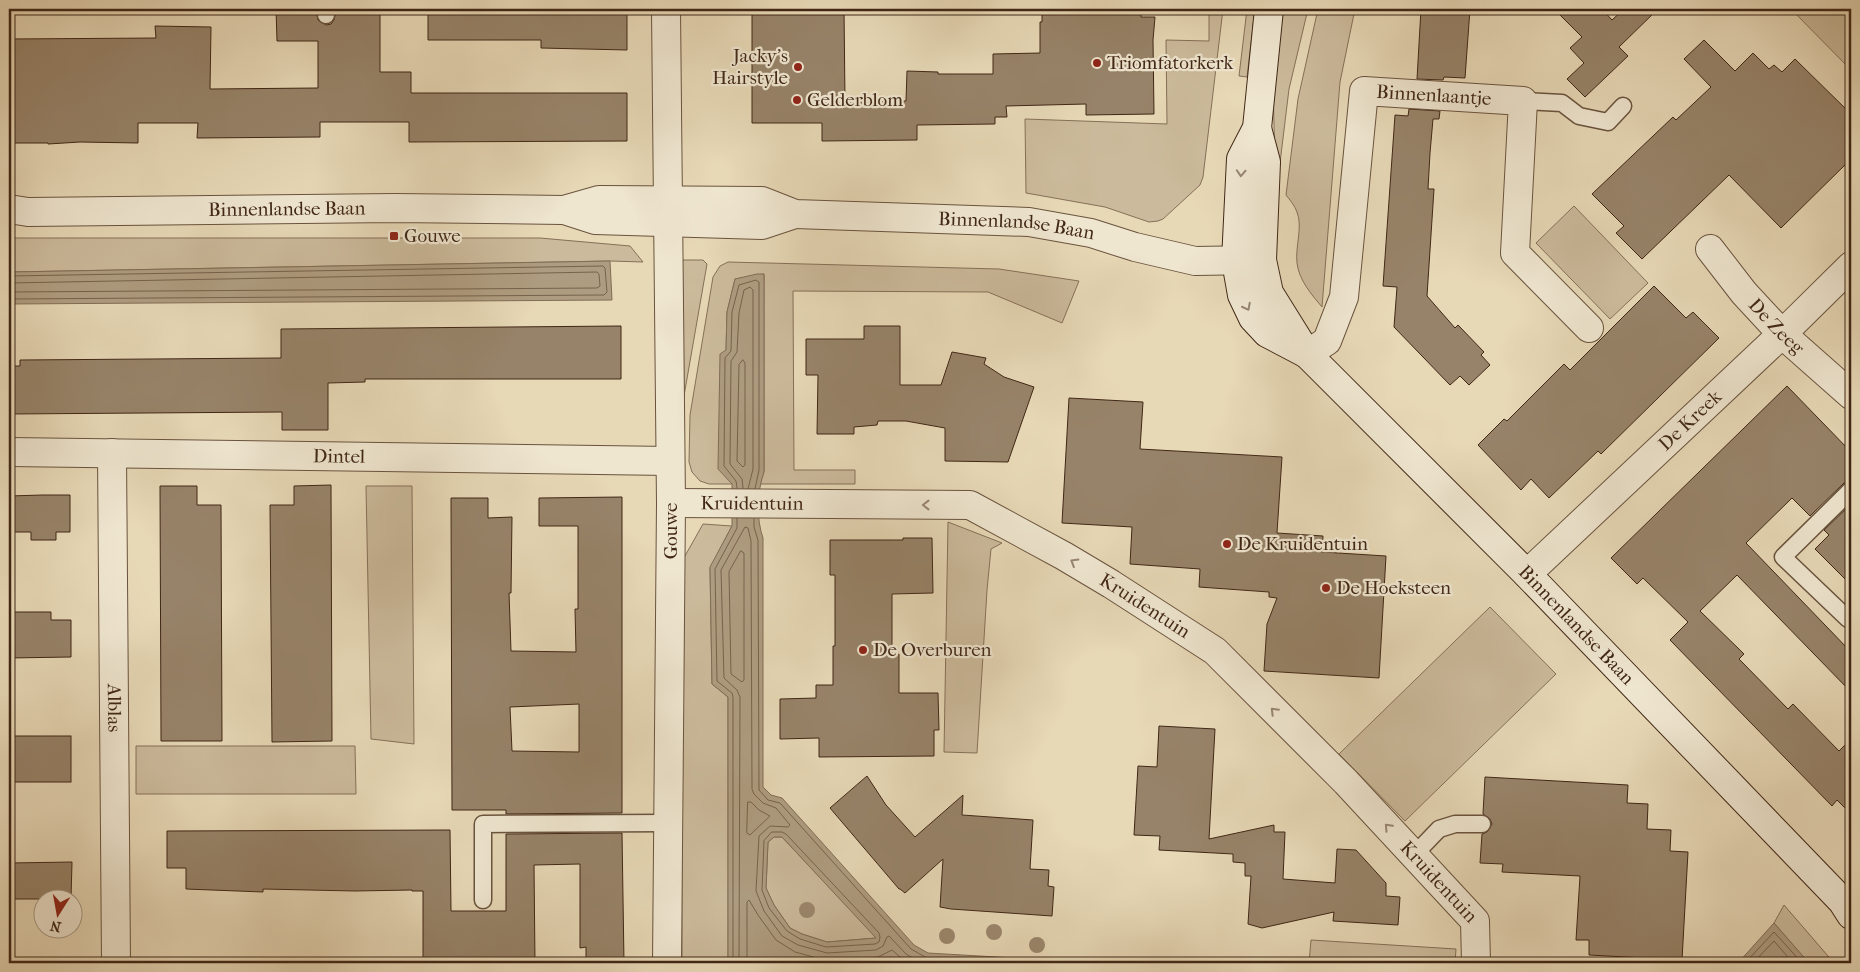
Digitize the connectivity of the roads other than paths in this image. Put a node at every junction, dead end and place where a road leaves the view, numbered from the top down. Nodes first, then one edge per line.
1 (666, 9) edge
2 (1269, 9) edge
3 (1523, 101) junction
4 (1623, 106) dead end
5 (9, 209) edge
6 (668, 211) junction
7 (1710, 249) dead end
8 (1249, 260) junction
9 (1851, 266) edge
10 (1589, 328) dead end
11 (1782, 334) junction
12 (1306, 354) junction
13 (1851, 395) edge
14 (9, 452) edge
15 (112, 453) junction
16 (670, 461) junction
17 (1851, 490) edge
18 (671, 503) junction
19 (1527, 574) junction
20 (1848, 619) dead end
21 (669, 823) junction
22 (1482, 824) dead end
23 (1414, 856) junction
24 (483, 900) dead end
25 (1848, 907) edge
26 (116, 963) edge
27 (668, 963) edge
28 (1476, 963) edge

1 - 6 street, Gouwe
2 - 8 street
3 - 4 lane
3 - 10 street
3 - 12 street, Binnenlaantje
5 - 6 street, Binnenlandse Baan
6 - 8 street, Binnenlandse Baan
6 - 16 street, Gouwe
7 - 11 street, De Zeeg
8 - 12 street, Binnenlandse Baan
9 - 11 street, De Kreek
11 - 13 street, De Zeeg
11 - 19 street, De Kreek
12 - 19 street, Binnenlandse Baan
14 - 15 street, Dintel
15 - 16 street, Dintel
15 - 26 street, Alblas
16 - 18 street, Gouwe
17 - 20 lane
18 - 21 street, Gouwe
23 -> 18 street, Kruidentuin
19 - 25 street, Binnenlandse Baan
21 - 24 lane
21 - 27 street, Gouwe
22 - 23 lane
23 - 28 street, Kruidentuin

